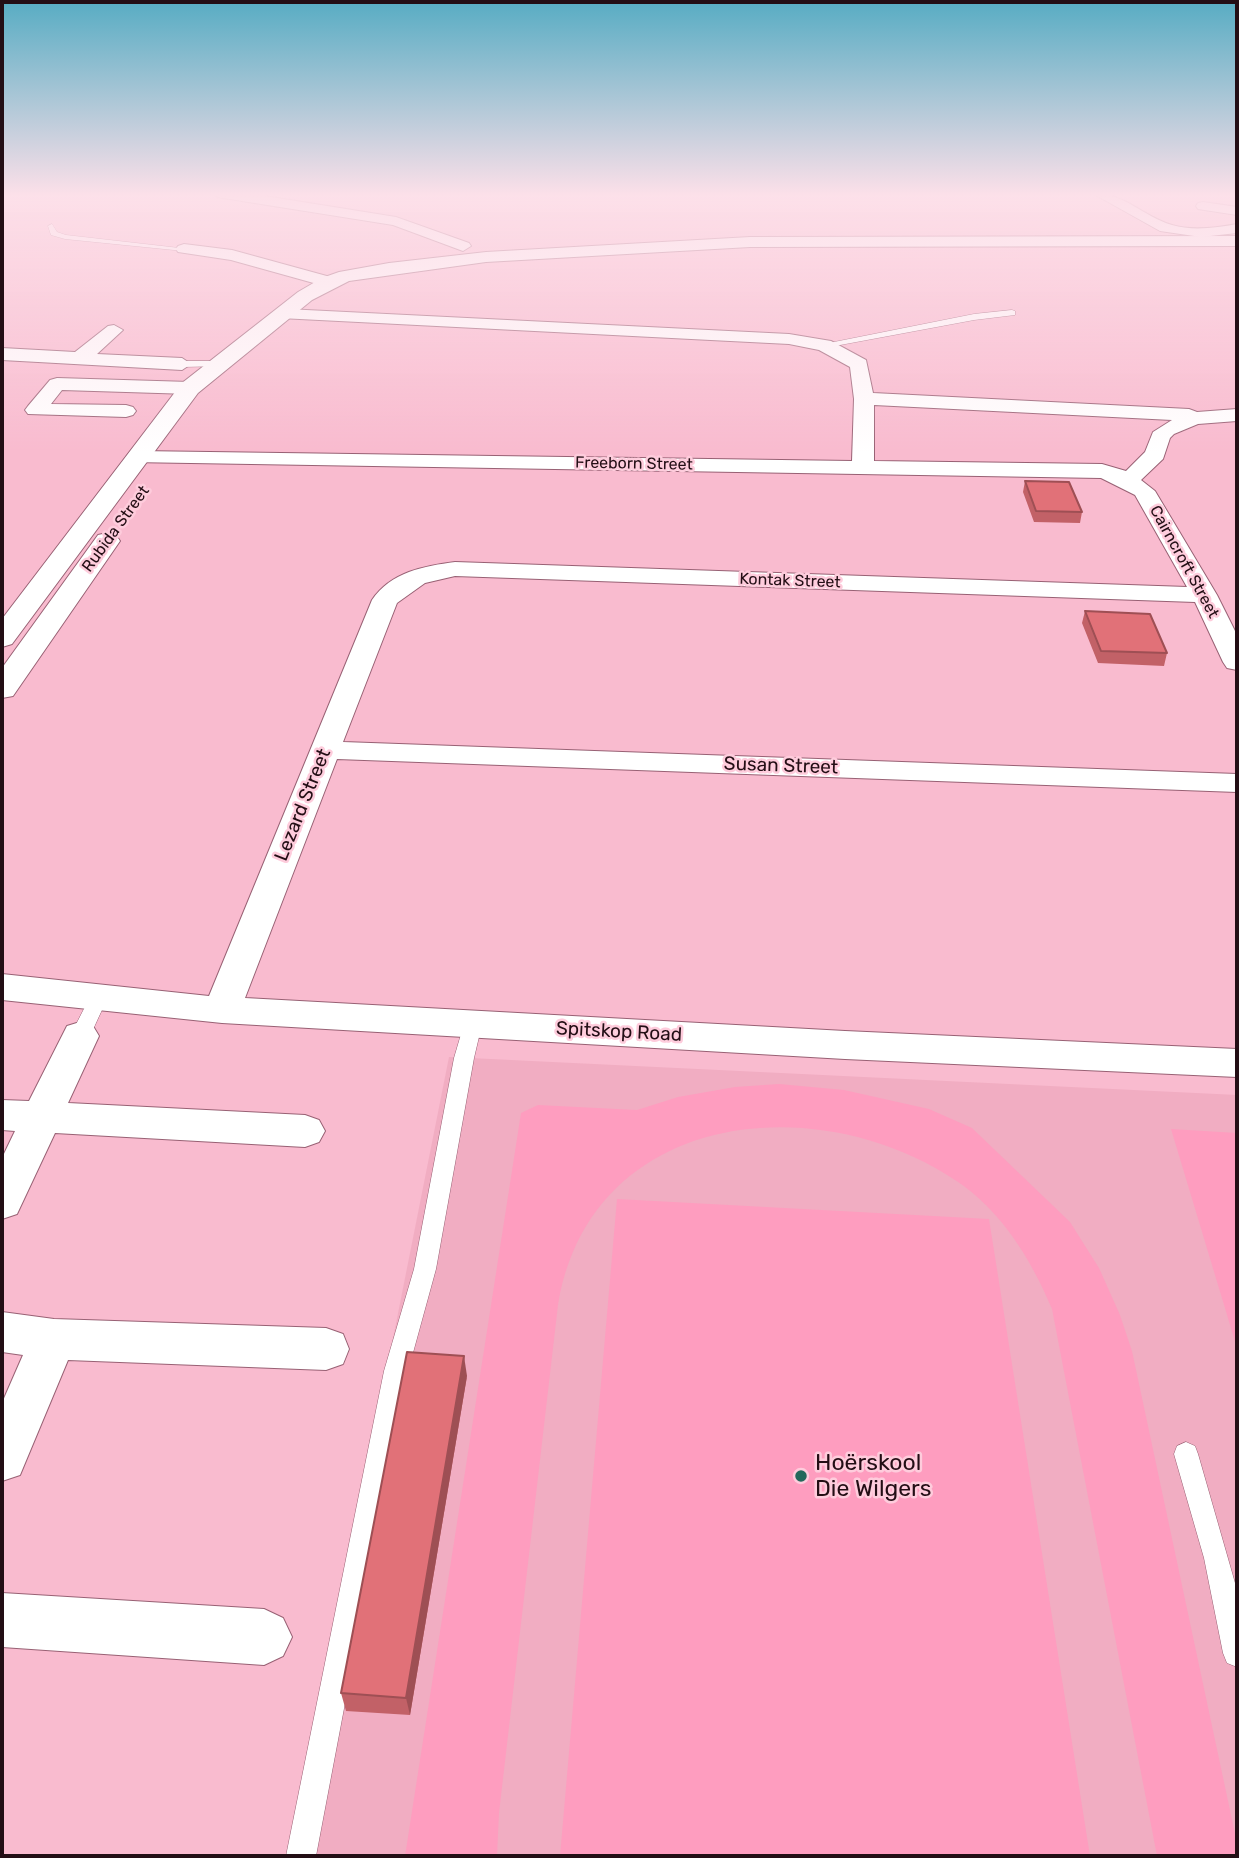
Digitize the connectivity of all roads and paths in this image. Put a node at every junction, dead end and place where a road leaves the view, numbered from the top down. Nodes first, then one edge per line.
1 (320, 280) edge
2 (338, 280) edge
3 (328, 282) junction
4 (1012, 313) dead end
5 (286, 314) junction
6 (114, 330) dead end
7 (824, 345) junction
8 (2, 354) edge
9 (80, 358) junction
10 (182, 364) joint
11 (222, 364) junction
12 (190, 388) junction
13 (864, 398) junction
14 (126, 411) dead end
15 (1189, 415) dead end
16 (1237, 415) edge
17 (550, 439) dead end
18 (138, 457) junction
19 (167, 457) junction
20 (544, 463) junction
21 (863, 467) junction
22 (1129, 480) junction
23 (136, 501) dead end
24 (120, 523) dead end
25 (1204, 595) junction
26 (385, 600) joint
27 (2, 638) edge
28 (1237, 662) edge
29 (2, 689) edge
30 (324, 750) junction
31 (1237, 783) edge
32 (2, 987) edge
33 (98, 999) junction
34 (222, 1010) junction
35 (473, 1024) junction
36 (80, 1036) joint
37 (1237, 1063) edge
38 (2, 1115) edge
39 (43, 1116) junction
40 (305, 1131) dead end
41 (2, 1202) edge
42 (2, 1332) edge
43 (54, 1339) junction
44 (326, 1349) dead end
45 (1186, 1454) dead end
46 (2, 1458) edge
47 (2, 1620) edge
48 (264, 1637) dead end
49 (1237, 1653) edge
50 (301, 1856) edge

1 - 3 street
2 - 3 street, Rubida Street
3 - 5 street, Rubida Street
4 - 7 lane
5 - 7 street
5 - 11 street, Rubida Street
6 - 9 street
7 - 13 street
8 - 9 street
9 - 10 street
10 - 11 lane
11 - 12 street, Rubida Street
11 - 19 street, Rubida Street
12 - 14 street
12 - 18 street, Rubida Street
13 - 15 street
13 - 21 street
16 - 22 street
17 - 20 street
18 - 19 street, Freeborn Street
18 - 27 street, Rubida Street
19 - 20 street, Freeborn Street
19 - 23 street, Rubida Street
20 - 21 street, Freeborn Street
21 - 22 street, Freeborn Street
22 - 25 street, Cairncroft Street
24 - 29 street, Rubida Street
25 - 26 street, Kontak Street
25 - 28 street, Cairncroft Street
26 - 30 street, Lezard Street
30 - 31 street, Susan Street
30 - 34 street, Lezard Street
32 - 33 street, Spitskop Road
33 - 34 street, Spitskop Road
33 - 36 lane
34 - 35 street, Spitskop Road
35 - 37 street, Spitskop Road
35 - 50 lane
36 - 39 street
38 - 39 street
39 - 40 street
39 - 41 street
42 - 43 street
43 - 44 street
43 - 46 street
45 - 49 lane
47 - 48 street

